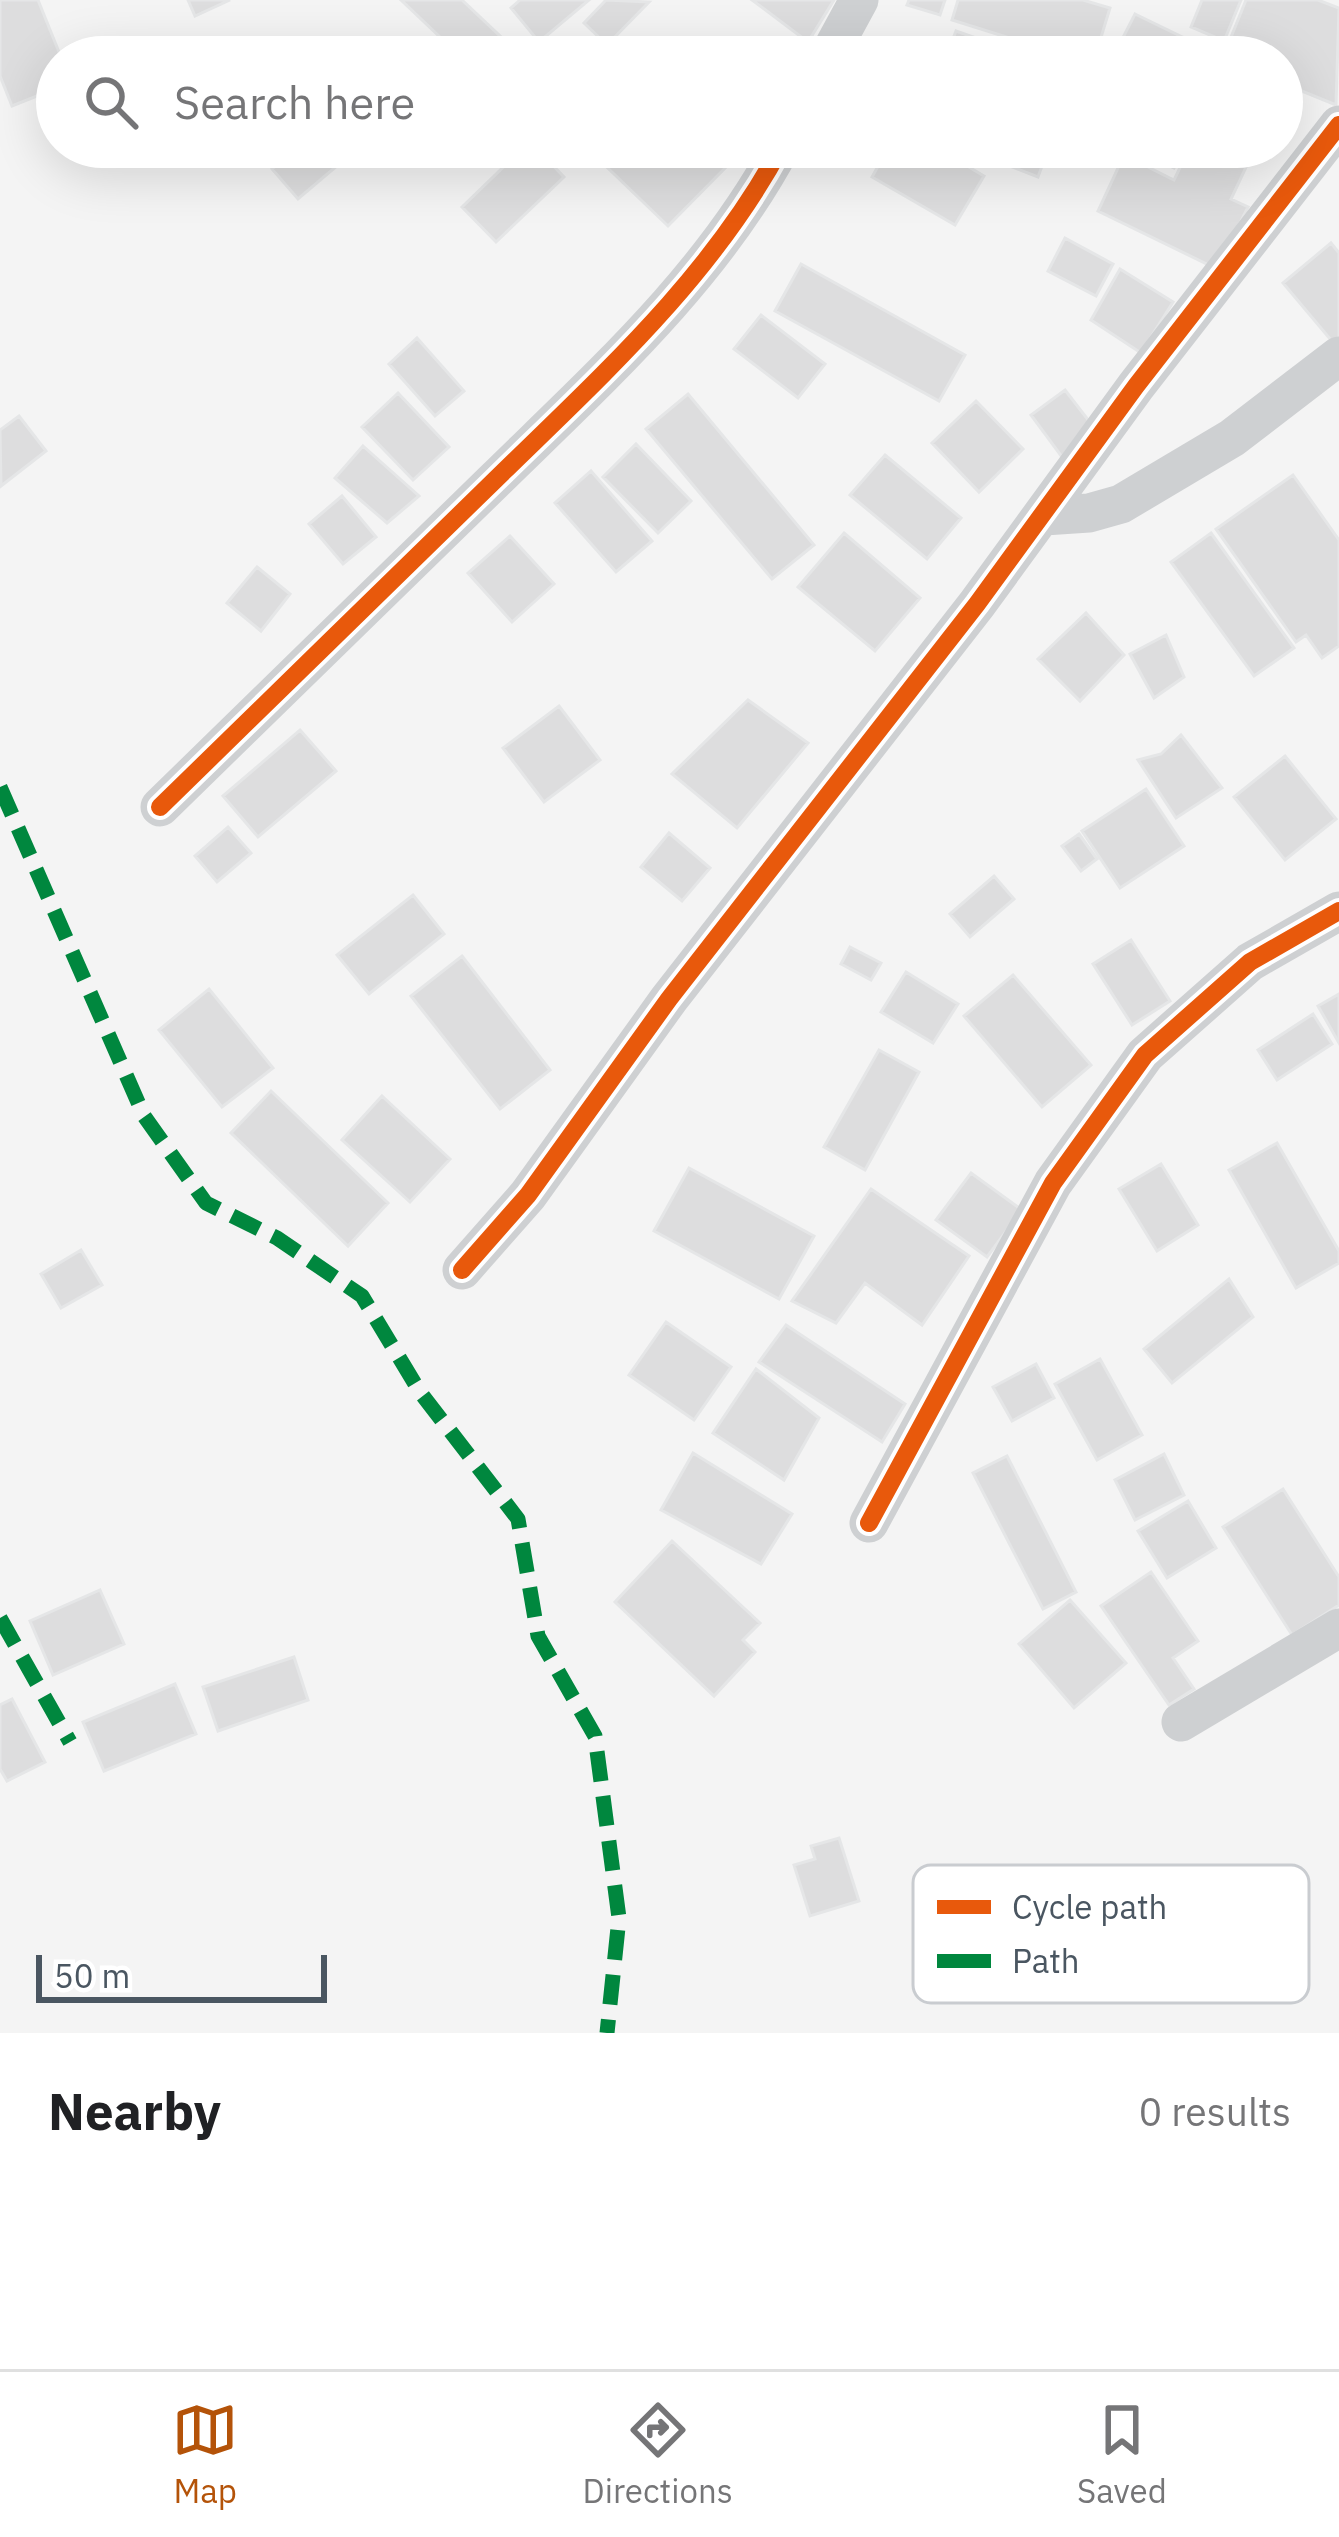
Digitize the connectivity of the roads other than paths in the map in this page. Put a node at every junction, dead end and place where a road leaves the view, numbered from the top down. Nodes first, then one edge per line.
1 (859, 0) edge
2 (840, 36) edge
3 (1339, 125) edge
4 (768, 168) edge
5 (1339, 356) edge
6 (1044, 516) junction
7 (160, 807) dead end
8 (1339, 911) edge
9 (462, 1270) dead end
10 (869, 1523) dead end
11 (1339, 1628) edge
12 (1181, 1722) dead end

1 - 2 street
3 - 6 street
4 - 7 street
5 - 6 street
6 - 9 street
8 - 10 street
11 - 12 street

